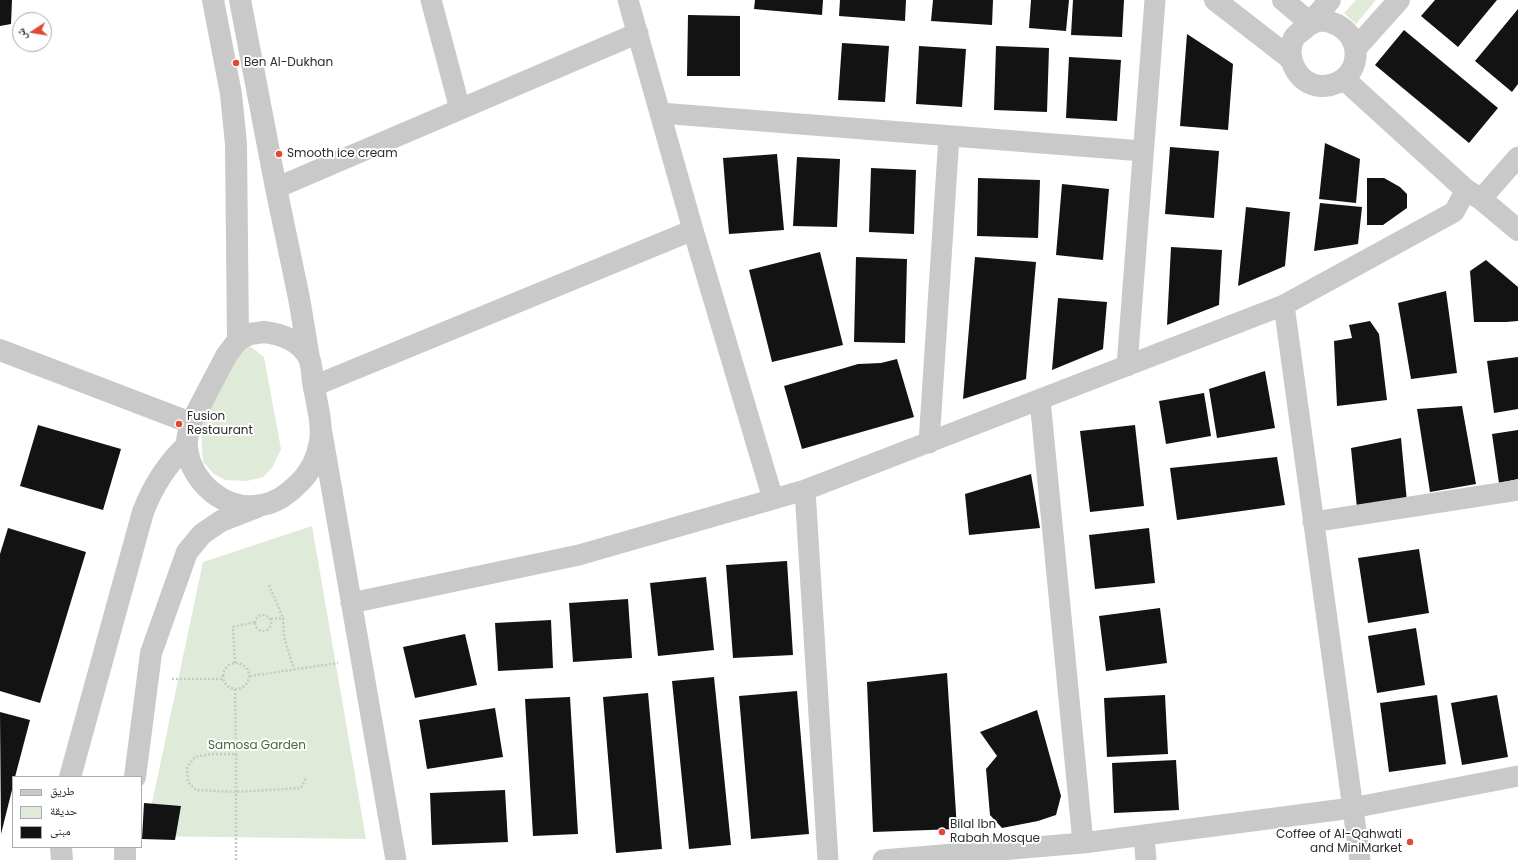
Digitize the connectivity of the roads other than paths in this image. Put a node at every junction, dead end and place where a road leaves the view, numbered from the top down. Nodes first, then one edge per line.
1 (213, 0) edge
2 (240, 0) edge
3 (431, 0) edge
4 (628, 0) edge
5 (1155, 0) edge
6 (1215, 0) edge
7 (1283, 0) edge
8 (1330, 0) edge
9 (1399, 0) edge
10 (1310, 23) junction
11 (638, 34) junction
12 (1356, 48) junction
13 (1291, 59) junction
14 (1344, 79) junction
15 (460, 109) junction
16 (660, 113) junction
17 (949, 136) junction
18 (1143, 151) junction
19 (1518, 157) edge
20 (276, 188) junction
21 (1473, 194) junction
22 (693, 230) junction
23 (1518, 230) edge
24 (1284, 305) junction
25 (238, 340) junction
26 (0, 350) edge
27 (309, 358) junction
28 (1127, 366) junction
29 (314, 386) junction
30 (1040, 400) junction
31 (192, 423) junction
32 (321, 428) junction
33 (929, 443) junction
34 (186, 446) junction
35 (805, 490) junction
36 (1518, 490) edge
37 (773, 499) junction
38 (262, 505) junction
39 (1313, 522) junction
40 (351, 603) junction
41 (70, 776) edge
42 (135, 776) edge
43 (1518, 776) edge
44 (1352, 808) junction
45 (1144, 835) junction
46 (1083, 843) junction
47 (62, 848) edge
48 (126, 848) edge
49 (62, 860) edge
50 (125, 860) edge
51 (396, 860) edge
52 (828, 860) edge
53 (883, 860) edge
54 (1146, 860) edge
55 (1360, 860) edge

1 - 25 street
2 - 20 street
3 - 15 street
4 - 11 street
5 - 18 street
6 - 13 street
7 - 10 street
8 - 10 street
9 - 12 street
10 - 12 street
10 - 13 street
11 - 15 street
11 - 16 street
12 - 14 street
13 - 14 street
14 - 21 street
15 - 20 street
16 - 17 street
16 - 22 street
17 - 18 street
17 - 33 street
18 - 28 street
19 - 21 street
20 - 27 street
21 - 23 street
21 - 24 street
22 - 29 street
22 - 37 street
24 - 28 street
24 - 39 street
25 - 27 street
25 - 31 street
26 - 31 street
27 - 29 street
28 - 30 street
29 - 32 street
30 - 33 street
30 - 46 street
31 - 34 street
32 - 38 street
32 - 40 street
33 - 35 street
34 - 38 street
34 - 41 street
35 - 37 street
35 - 52 street
36 - 39 street
37 - 40 street
38 - 42 street
39 - 44 street
40 - 51 street
43 - 44 street
44 - 45 street
44 - 55 street
45 - 46 street
45 - 54 street
46 - 53 street
47 - 49 street
48 - 50 street

